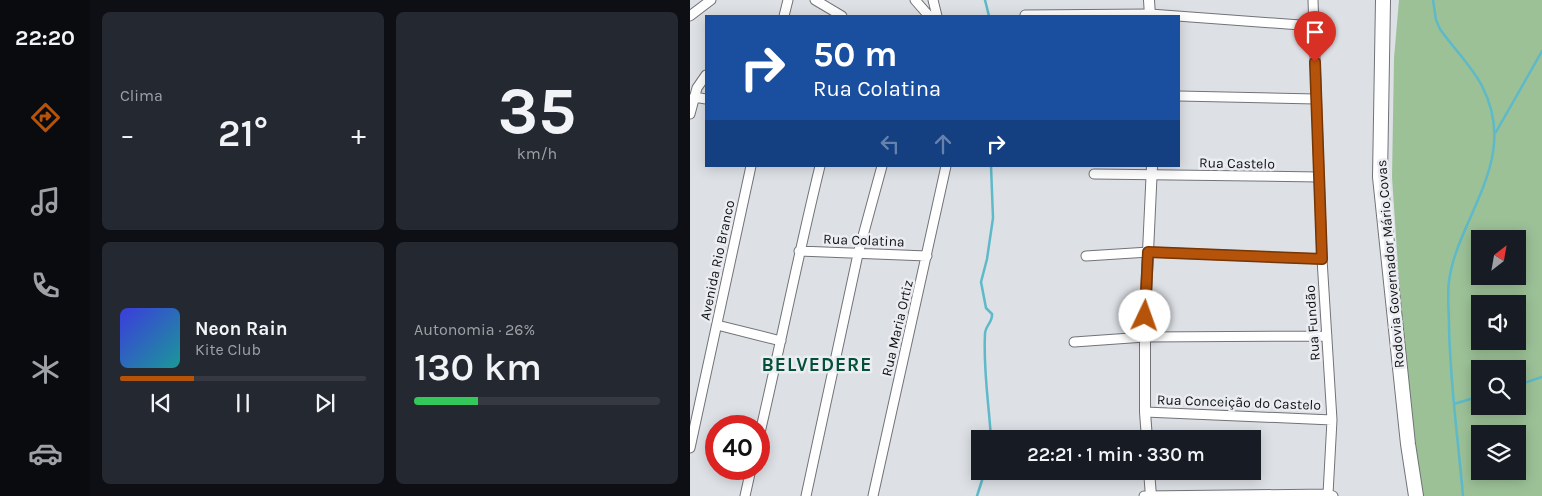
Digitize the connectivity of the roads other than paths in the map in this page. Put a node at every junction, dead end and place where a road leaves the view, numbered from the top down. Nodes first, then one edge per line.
1 (711, 0) edge
2 (788, 0) edge
3 (815, 0) edge
4 (915, 0) edge
5 (933, 0) edge
6 (1149, 0) edge
7 (1313, 0) edge
8 (1383, 0) edge
9 (784, 15) edge
10 (840, 15) edge
11 (928, 15) edge
12 (937, 15) edge
13 (1150, 15) edge
14 (690, 16) edge
15 (1180, 17) edge
16 (1314, 26) junction
17 (705, 76) edge
18 (694, 96) junction
19 (1180, 96) edge
20 (705, 99) edge
21 (1316, 100) junction
22 (690, 114) edge
23 (751, 167) edge
24 (820, 167) edge
25 (882, 167) edge
26 (946, 167) edge
27 (1152, 171) edge
28 (1094, 174) dead end
29 (1319, 177) junction
30 (799, 251) junction
31 (1148, 252) junction
32 (858, 254) junction
33 (927, 256) junction
34 (1086, 256) dead end
35 (1322, 259) junction
36 (717, 325) junction
37 (1327, 336) junction
38 (1145, 337) junction
39 (781, 341) junction
40 (1074, 342) dead end
41 (690, 407) edge
42 (1145, 412) junction
43 (764, 415) edge
44 (697, 418) junction
45 (1332, 420) junction
46 (1146, 430) edge
47 (690, 448) edge
48 (749, 480) edge
49 (1149, 480) edge
50 (1331, 495) edge
51 (745, 496) edge
52 (806, 496) edge
53 (873, 496) edge
54 (1148, 496) edge
55 (1416, 496) edge

1 - 14 street
2 - 9 street
3 - 10 street
4 - 11 street
5 - 12 street
6 - 13 street
7 - 16 street, Rua Fundão
8 - 55 main road, Rodovia Governador Mário Covas
15 - 16 street
16 - 21 street, Rua Fundão
17 - 18 street
18 - 20 street
18 - 22 street
19 - 21 street
21 - 29 street, Rua Fundão
23 - 36 street, Avenida Rio Branco
24 - 30 street
25 - 32 street
26 - 33 street, Rua Maria Ortiz
27 - 28 street, Rua Castelo
27 - 29 street, Rua Castelo
27 - 31 street
29 - 35 street, Rua Fundão
30 - 32 street, Rua Colatina
30 - 39 street
31 - 34 street
31 - 35 street
31 - 38 street
32 - 33 street, Rua Colatina
32 - 52 street
33 - 53 street, Rua Maria Ortiz
35 - 37 street, Rua Fundão
36 - 39 street
36 - 44 street, Avenida Rio Branco
37 - 38 street
37 - 45 street, Rua Fundão
38 - 40 street
38 - 42 street
39 - 43 street
41 - 44 street
42 - 45 street, Rua Conceição do Castelo
42 - 46 street
44 - 47 street, Avenida Rio Branco
45 - 50 street, Rua Fundão
48 - 51 street
49 - 54 street
50 - 54 street

